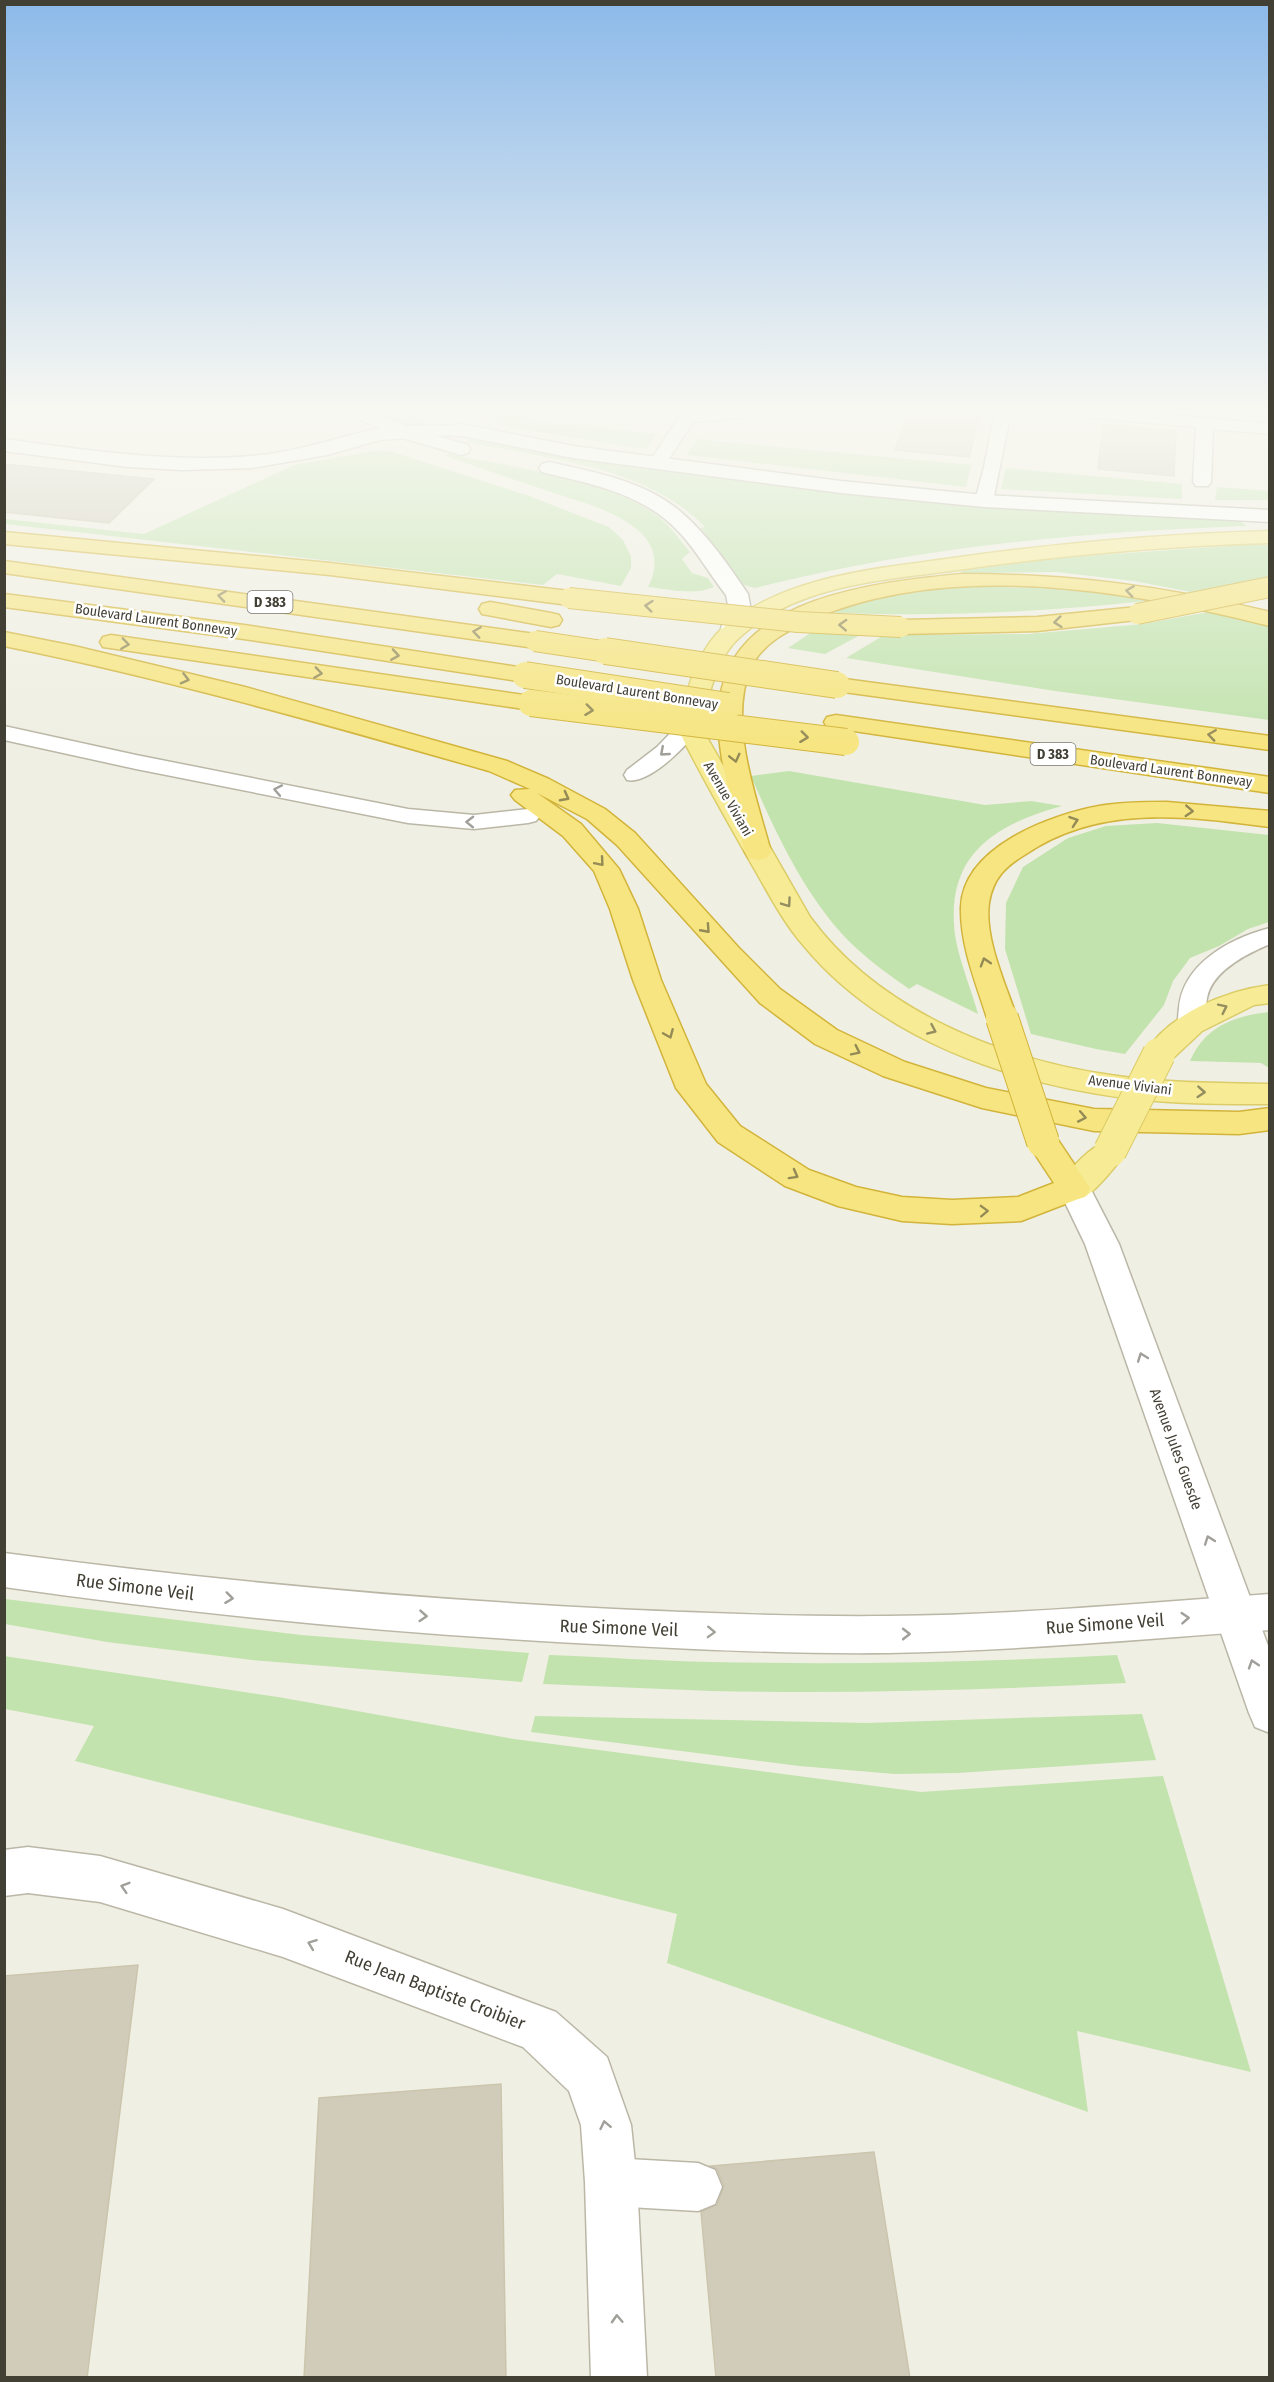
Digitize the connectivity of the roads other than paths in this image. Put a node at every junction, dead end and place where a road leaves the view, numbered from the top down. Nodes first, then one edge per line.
1 (681, 523) edge
2 (1269, 537) edge
3 (4, 538) edge
4 (133, 552) junction
5 (4, 567) edge
6 (1269, 587) edge
7 (4, 600) edge
8 (1269, 619) edge
9 (575, 624) dead end
10 (4, 630) edge
11 (622, 632) dead end
12 (731, 632) junction
13 (4, 639) edge
14 (841, 677) junction
15 (689, 727) junction
16 (841, 732) junction
17 (4, 733) edge
18 (391, 736) junction
19 (1269, 743) edge
20 (4, 753) edge
21 (135, 762) junction
22 (635, 775) dead end
23 (1269, 786) edge
24 (528, 816) dead end
25 (1269, 819) edge
26 (758, 852) junction
27 (1269, 936) edge
28 (1269, 994) edge
29 (1191, 1023) junction
30 (1269, 1094) edge
31 (1269, 1119) edge
32 (1074, 1188) junction
33 (4, 1570) edge
34 (1253, 1613) edge
35 (1269, 1713) edge
36 (4, 1873) edge
37 (611, 2182) junction
38 (698, 2187) dead end
39 (620, 2378) edge

1 - 12 street
2 - 12 main road
3 - 4 highway
6 -> 4 highway, bridge
4 - 9 highway
14 -> 5 highway, D 383, bridge
7 -> 16 highway, Boulevard Laurent Bonnevay / D 383, bridge
8 -> 26 highway
10 -> 16 highway, bridge
11 - 14 highway
12 - 15 main road
13 -> 18 highway
19 -> 14 highway, D 383
15 -> 22 lane
15 - 26 main road, Avenue Viviani
16 - 23 highway
17 - 21 lane
18 -> 31 highway
18 -> 32 highway
20 - 21 lane
24 -> 21 lane
32 -> 25 highway, bridge
26 -> 30 main road, Avenue Viviani
27 - 29 lane
29 -> 28 main road
29 - 32 main road, bridge
34 -> 32 street, Avenue Jules Guesde
33 -> 34 street, Rue Simone Veil
35 -> 34 street, Avenue Jules Guesde
37 -> 36 street, Rue Jean Baptiste Croibier
37 - 38 lane
39 -> 37 street, Rue Jean Baptiste Croibier

